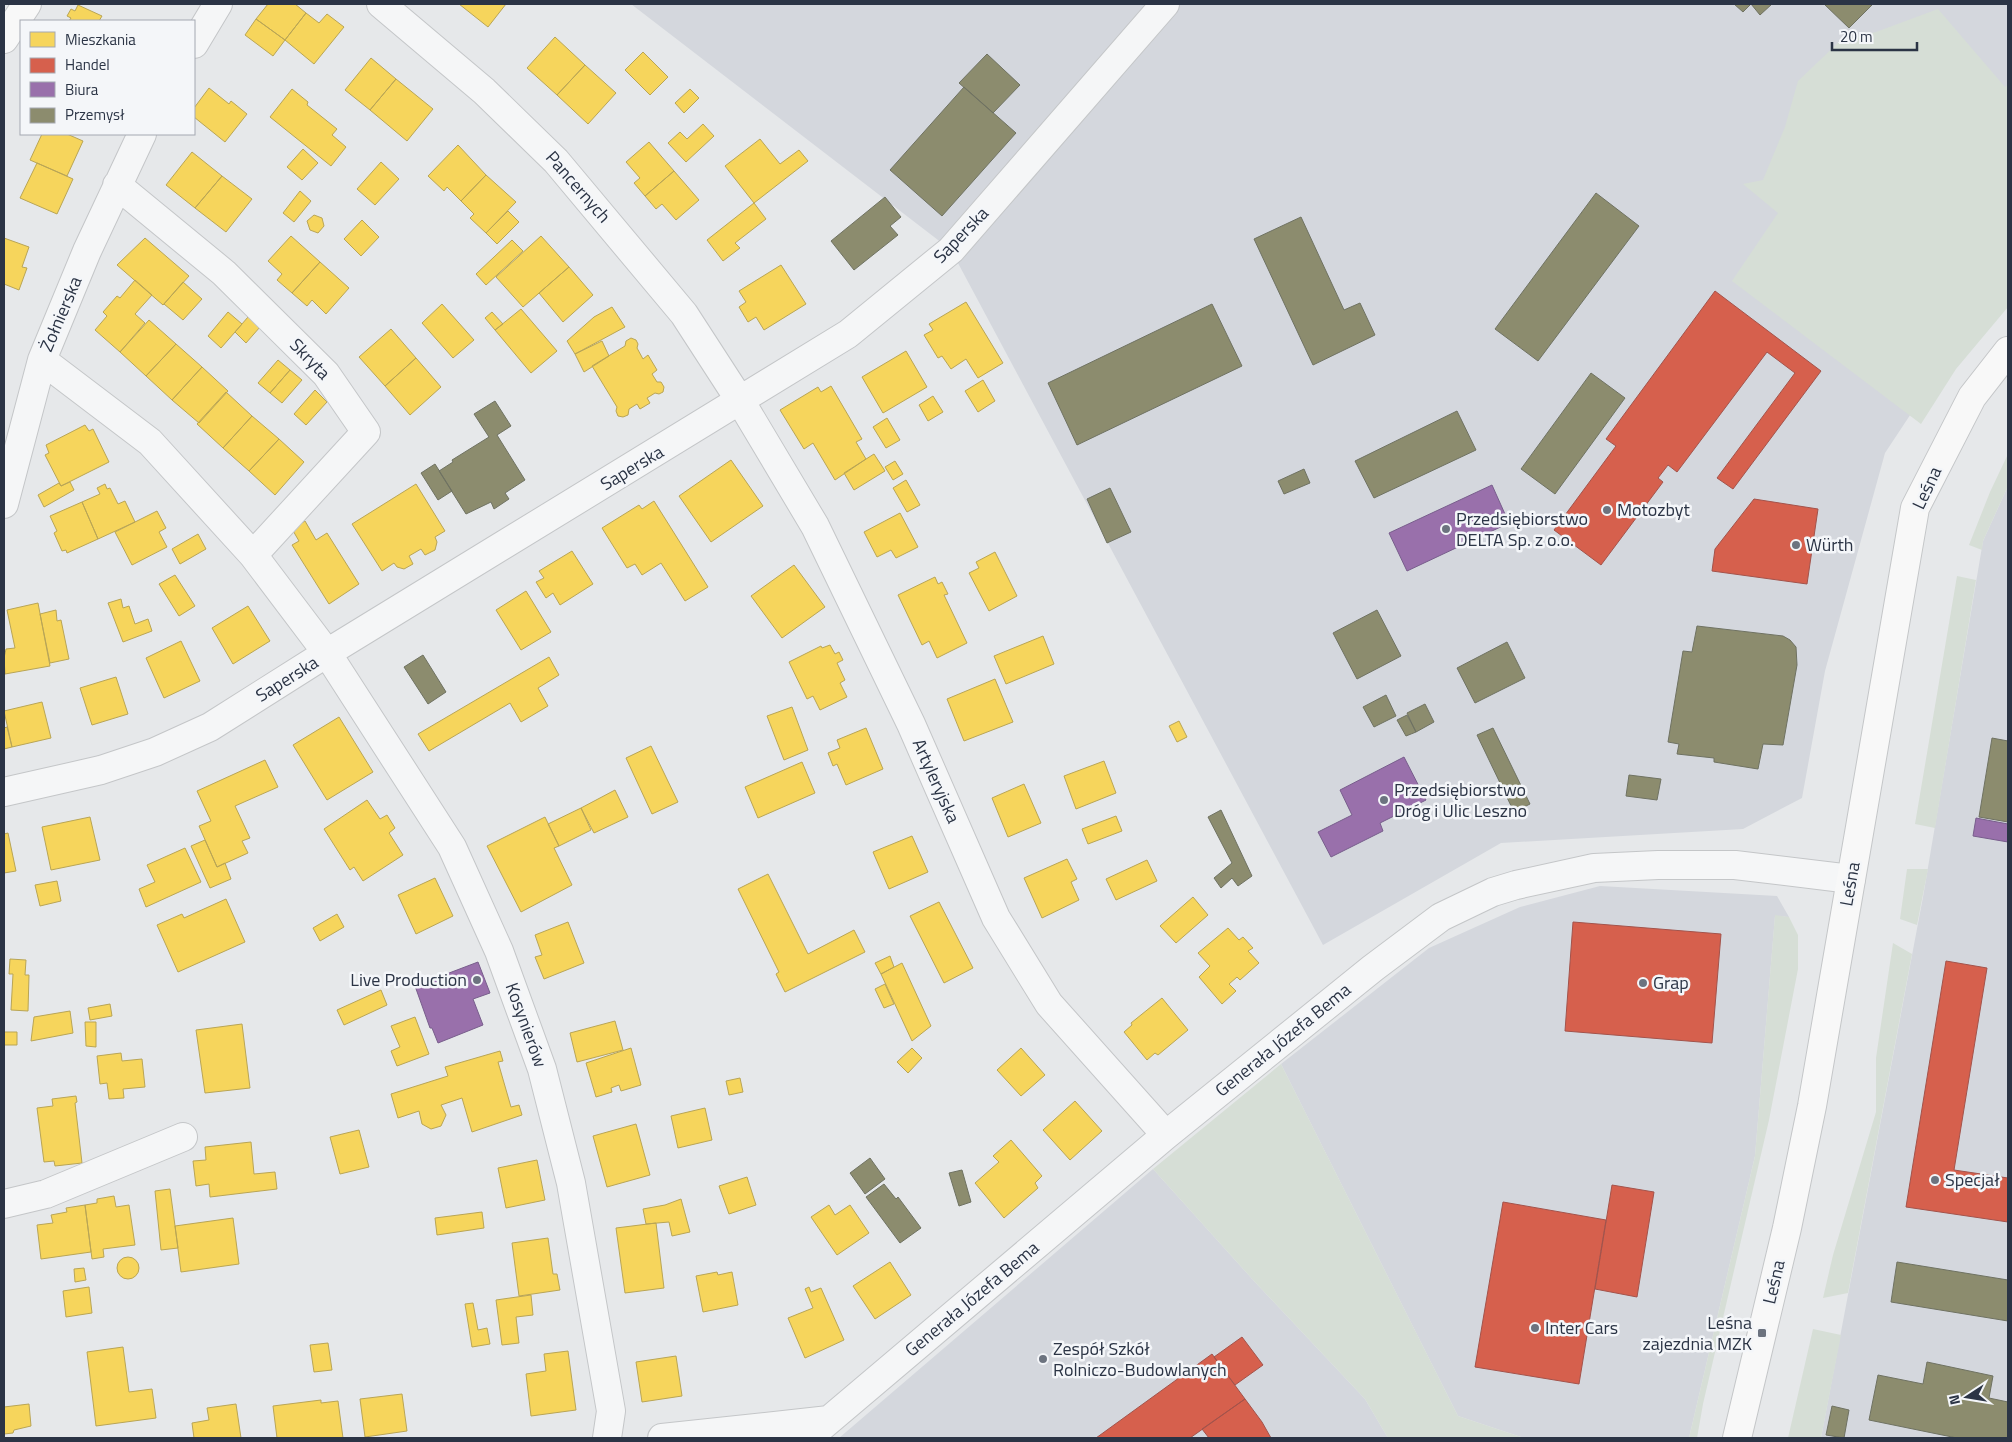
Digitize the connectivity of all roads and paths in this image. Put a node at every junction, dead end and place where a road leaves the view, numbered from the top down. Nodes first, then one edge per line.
1 (27, 4) edge
2 (218, 4) edge
3 (381, 4) edge
4 (1165, 4) edge
5 (4, 39) edge
6 (195, 42) edge
7 (142, 135) edge
8 (117, 185) junction
9 (2008, 351) edge
10 (42, 360) junction
11 (741, 402) junction
12 (4, 504) edge
13 (253, 555) junction
14 (328, 653) junction
15 (4, 792) edge
16 (1851, 879) junction
17 (1166, 1136) junction
18 (183, 1138) dead end
19 (4, 1204) edge
20 (829, 1420) junction
21 (607, 1438) edge
22 (662, 1438) edge
23 (808, 1438) edge
24 (1737, 1438) edge

1 - 5 street
2 - 6 street
3 - 11 street, Pancernych
4 - 11 street, Saperska
7 - 8 street, Żołnierska
8 - 10 street, Żołnierska
8 - 13 street, Skryta
9 - 16 street, Leśna
10 - 12 street, Żołnierska
10 - 13 street
11 - 14 street, Saperska
11 - 17 street, Artyleryjska
13 - 14 street
14 - 15 street, Saperska
14 - 21 street, Kosynierów
16 - 17 street, Generała Józefa Bema
16 - 24 street, Leśna
17 - 20 street, Generała Józefa Bema
18 - 19 street
20 - 22 street
20 - 23 street, Generała Józefa Bema

